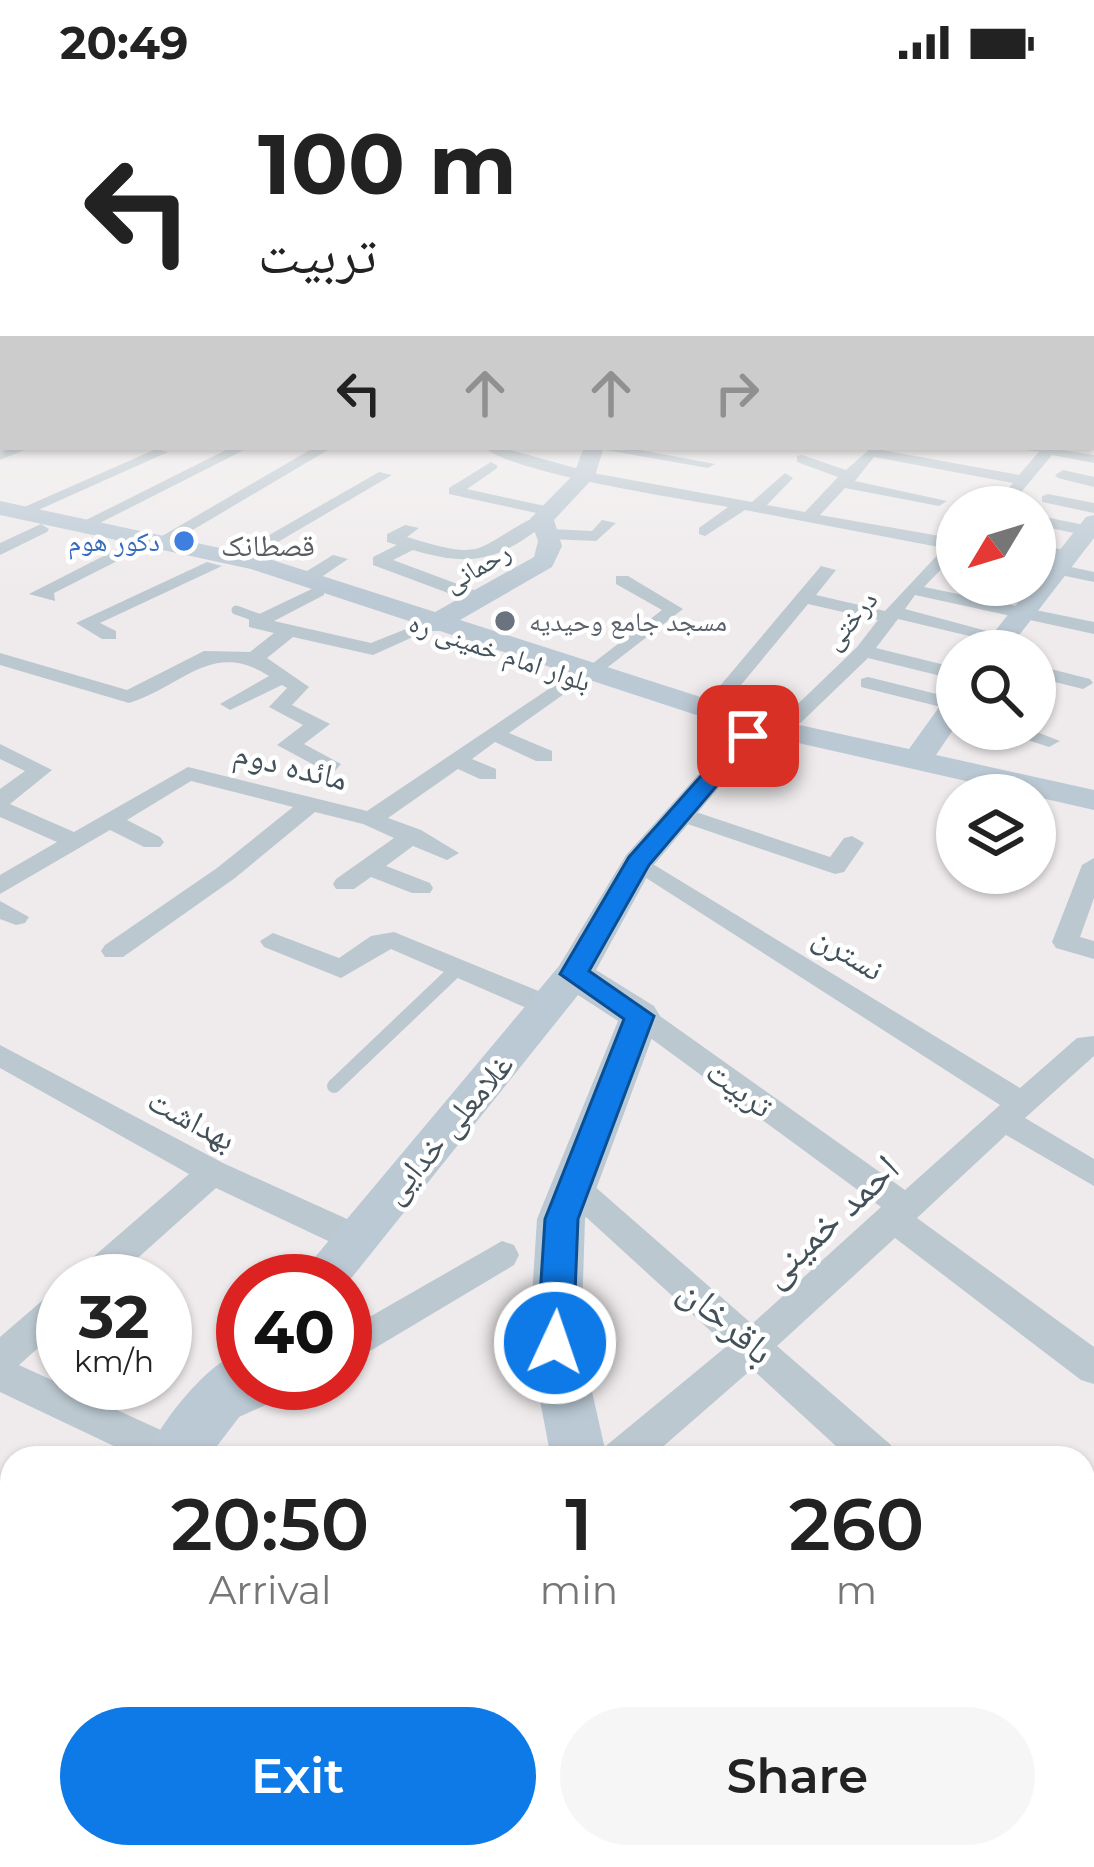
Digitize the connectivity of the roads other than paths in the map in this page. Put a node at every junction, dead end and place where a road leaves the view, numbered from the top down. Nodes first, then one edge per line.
1 (237, 450) edge
2 (320, 450) edge
3 (594, 450) edge
4 (615, 450) edge
5 (769, 450) edge
6 (1049, 450) edge
7 (1054, 450) edge
8 (774, 451) dead end
9 (161, 452) dead end
10 (915, 453) edge
11 (494, 456) edge
12 (802, 459) dead end
13 (1094, 459) edge
14 (177, 462) dead end
15 (708, 464) dead end
16 (198, 468) junction
17 (585, 474) junction
18 (356, 475) dead end
19 (1063, 475) dead end
20 (785, 478) dead end
21 (848, 480) junction
22 (1025, 481) junction
23 (1094, 482) edge
24 (1020, 486) edge
25 (936, 500) edge
26 (1056, 503) edge
27 (751, 504) junction
28 (896, 515) dead end
29 (15, 517) edge
30 (1056, 521) edge
31 (547, 522) junction
32 (608, 523) dead end
33 (817, 523) junction
34 (1093, 523) edge
35 (82, 526) junction
36 (881, 530) junction
37 (706, 531) dead end
38 (936, 544) edge
39 (143, 545) junction
40 (0, 550) edge
41 (339, 559) dead end
42 (225, 562) junction
43 (1056, 563) edge
44 (936, 566) edge
45 (827, 570) dead end
46 (1056, 570) edge
47 (1094, 577) edge
48 (622, 580) dead end
49 (313, 584) junction
50 (911, 589) junction
51 (936, 592) edge
52 (50, 597) dead end
53 (806, 598) junction
54 (481, 599) junction
55 (976, 606) edge
56 (1004, 606) edge
57 (1024, 606) edge
58 (236, 610) dead end
59 (1020, 612) junction
60 (891, 614) junction
61 (258, 618) junction
62 (435, 624) junction
63 (958, 627) junction
64 (1094, 628) edge
65 (965, 630) edge
66 (1008, 630) edge
67 (286, 633) junction
68 (109, 635) dead end
69 (864, 651) junction
70 (254, 658) junction
71 (0, 659) edge
72 (930, 667) junction
73 (585, 675) junction
74 (936, 675) edge
75 (1056, 676) edge
76 (281, 679) junction
77 (868, 683) dead end
78 (1083, 683) dead end
79 (908, 693) junction
80 (936, 698) edge
81 (230, 704) dead end
82 (710, 710) junction
83 (936, 731) edge
84 (765, 733) junction
85 (494, 734) junction
86 (0, 751) edge
87 (544, 756) dead end
88 (456, 760) junction
89 (916, 761) junction
90 (488, 774) dead end
91 (318, 776) dead end
92 (936, 779) edge
93 (1094, 800) edge
94 (0, 804) edge
95 (311, 804) junction
96 (1056, 809) edge
97 (681, 814) junction
98 (1094, 818) edge
99 (371, 819) junction
100 (108, 820) junction
101 (413, 835) junction
102 (72, 840) junction
103 (152, 842) dead end
104 (852, 843) dead end
105 (447, 853) dead end
106 (638, 862) junction
107 (1094, 865) edge
108 (368, 867) junction
109 (345, 884) dead end
110 (0, 886) edge
111 (421, 888) dead end
112 (273, 941) dead end
113 (1094, 950) edge
114 (114, 951) dead end
115 (458, 968) junction
116 (561, 990) junction
117 (640, 1016) junction
118 (1094, 1046) edge
119 (0, 1055) edge
120 (334, 1086) dead end
121 (1012, 1111) junction
122 (212, 1172) junction
123 (1094, 1174) edge
124 (574, 1187) junction
125 (897, 1212) junction
126 (356, 1238) junction
127 (119, 1254) edge
128 (343, 1254) edge
129 (502, 1255) dead end
130 (36, 1328) edge
131 (372, 1334) edge
132 (758, 1346) junction
133 (0, 1360) edge
134 (1094, 1368) edge
135 (0, 1374) edge
136 (216, 1406) edge
137 (151, 1446) edge
138 (183, 1446) edge
139 (576, 1446) edge
140 (636, 1446) edge
141 (864, 1446) edge

1 - 16 street
2 - 39 street
3 - 17 street, رحمانی
4 - 15 street
5 - 8 street
6 - 22 street
7 - 13 street
9 - 29 street
10 - 21 street
10 - 22 street
11 - 17 street
11 - 31 street
12 - 21 street
14 - 16 street
16 - 35 street
17 - 27 street
17 - 31 street, رحمانی
18 - 42 street
19 - 23 street
20 - 27 street
21 - 25 street
21 - 33 street
22 - 24 street
26 - 34 street
27 - 33 street
27 - 37 street
28 - 36 street
29 - 35 street, بلوار امام خمینی ره
29 - 39 street, بلوار امام خمینی ره
29 - 40 street
30 - 34 street
31 - 32 street
31 - 54 street, رحمانی
31 - 54 street
33 - 36 street
34 - 43 street
35 - 39 street, بلوار امام خمینی ره
36 - 38 street
39 - 42 street, بلوار امام خمینی ره
39 - 52 street
41 - 49 street
42 - 49 street, بلوار امام خمینی ره
42 - 68 street
44 - 50 street, درختی
45 - 53 street
46 - 47 street
48 - 73 street
49 - 61 street
49 - 62 street, بلوار امام خمینی ره
50 - 51 street
50 - 60 street, درختی
53 - 60 street
53 - 82 street
54 - 62 street, رحمانی
55 - 63 street
56 - 59 street
57 - 59 street
58 - 61 lane
59 - 64 street
59 - 66 street
60 - 63 street
60 - 69 street, درختی
61 - 67 street
62 - 67 street
62 - 73 street, بلوار امام خمینی ره
63 - 65 street
67 - 70 street
69 - 72 street
69 - 84 street, درختی
70 - 71 street
70 - 76 street
72 - 74 street
72 - 79 street
73 - 82 street, بلوار امام خمینی ره
73 - 84 street, بلوار امام خمینی ره
73 - 85 street
75 - 78 street
76 - 81 street
76 - 91 street
77 - 79 street
79 - 80 street
82 - 84 street, بلوار امام خمینی ره
83 - 89 street
84 - 89 street, بلوار امام خمینی ره
84 - 92 street, بلوار امام خمینی ره
84 - 97 street, غلامعلی خدایی
85 - 87 street
85 - 88 street
86 - 94 street
88 - 90 street
88 - 99 street
89 - 93 street, بلوار امام خمینی ره
94 - 102 street
95 - 99 street, مائده دوم
95 - 100 street, مائده دوم
95 - 114 street
96 - 98 street
97 - 104 street
97 - 106 street, غلامعلی خدایی
99 - 101 street, مائده دوم
100 - 102 street, مائده دوم
100 - 103 street
101 - 105 street, مائده دوم
101 - 108 street
102 - 110 street, مائده دوم
106 - 116 street, غلامعلی خدایی
106 - 121 street, نسترن
107 - 113 street
108 - 109 street
108 - 111 street
112 - 115 street
115 - 116 street
115 - 120 lane
116 - 117 street, تربیت
116 - 126 street, غلامعلی خدایی
117 - 124 street
117 - 125 street, تربیت
118 - 121 street, احمد خمینی
119 - 122 street, بهداشت
121 - 123 street, نسترن
121 - 125 street, احمد خمینی
122 - 126 street, بهداشت
122 - 127 street
124 - 132 street, باقرخان
124 - 139 street
125 - 132 street, احمد خمینی
125 - 134 street, تربیت
126 - 128 street, غلامعلی خدایی
129 - 131 street
130 - 133 street
132 - 140 street, احمد خمینی
132 - 141 street, باقرخان
135 - 137 street
136 - 138 street

